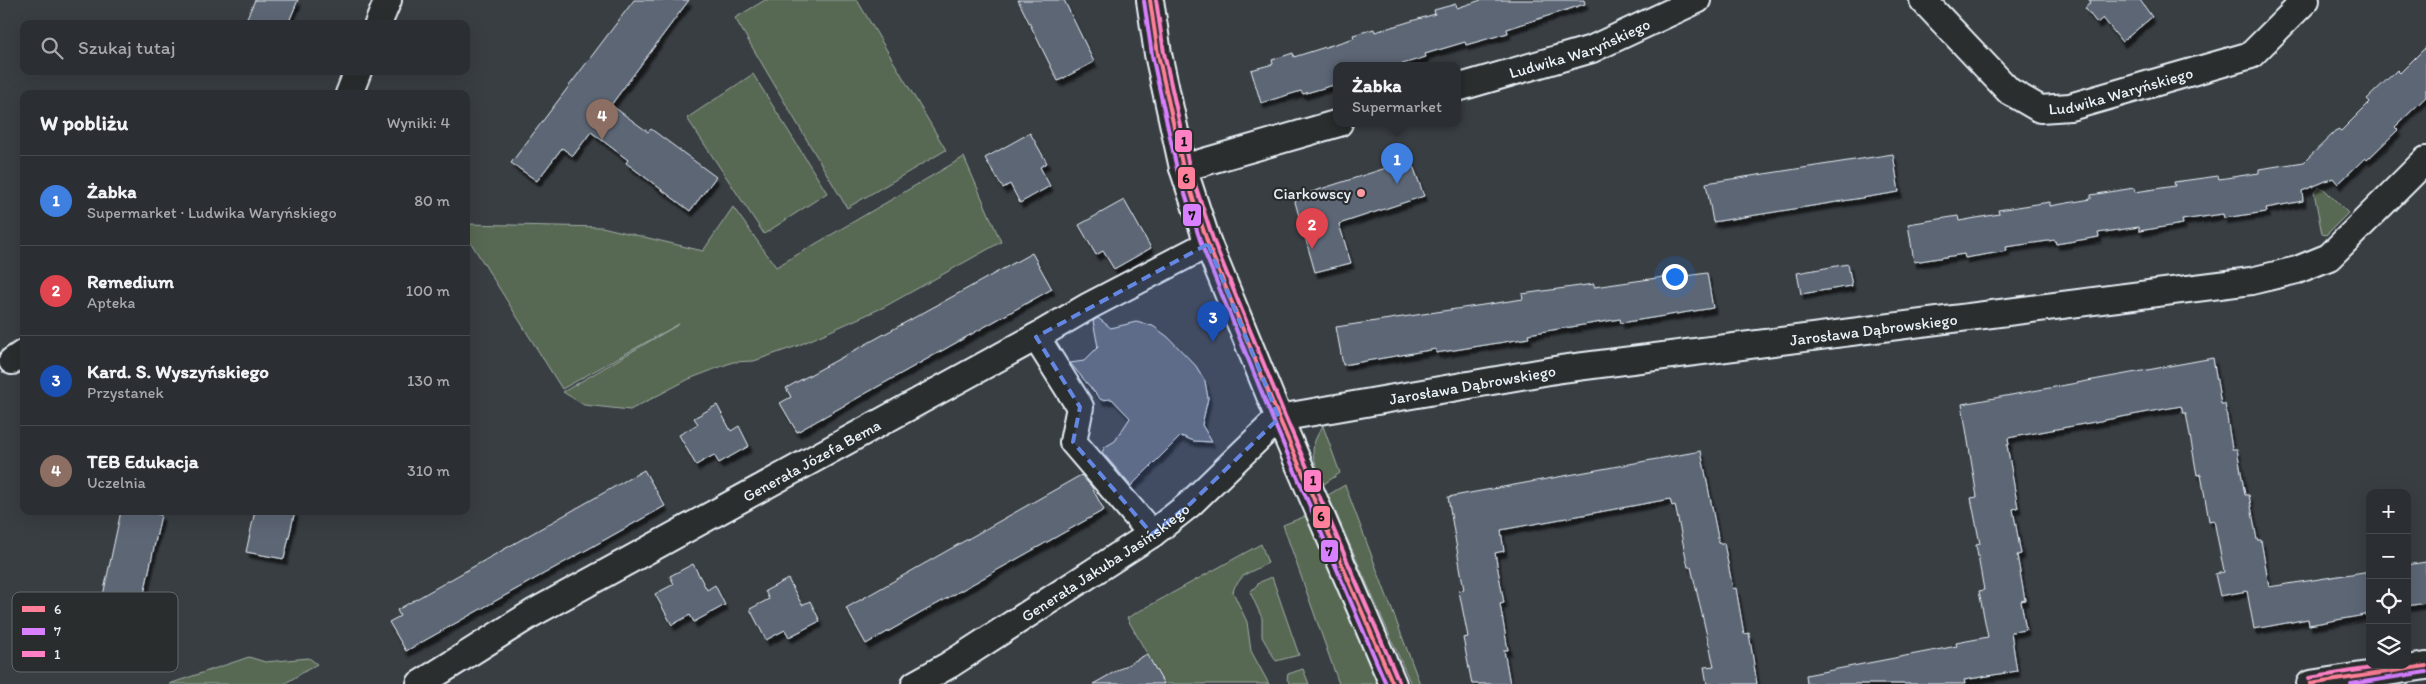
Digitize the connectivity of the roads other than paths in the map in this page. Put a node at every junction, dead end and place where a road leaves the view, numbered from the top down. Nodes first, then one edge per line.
1 (388, 0) edge
2 (1150, 0) edge
3 (1697, 0) edge
4 (1923, 0) edge
5 (2306, 0) edge
6 (380, 20) edge
7 (356, 75) edge
8 (1461, 87) edge
9 (351, 90) edge
10 (1333, 125) edge
11 (2426, 160) edge
12 (1183, 168) junction
13 (1208, 244) junction
14 (1036, 338) junction
15 (1279, 418) junction
16 (1152, 534) junction
17 (2426, 666) edge
18 (420, 684) edge
19 (915, 684) edge
20 (1393, 684) edge
21 (2310, 684) edge

1 - 6 street
2 - 12 street
3 - 8 street, Ludwika Waryńskiego
4 - 5 street, Ludwika Waryńskiego
7 - 9 street
10 - 12 street
11 - 15 street, Jarosława Dąbrowskiego
12 - 13 street
13 - 14 street, Generała Józefa Bema
13 - 15 street
14 - 16 street
14 - 18 street, Generała Józefa Bema
15 - 16 street, Generała Jakuba Jasińskiego
15 - 20 street
16 - 19 street, Generała Jakuba Jasińskiego
17 - 21 street

